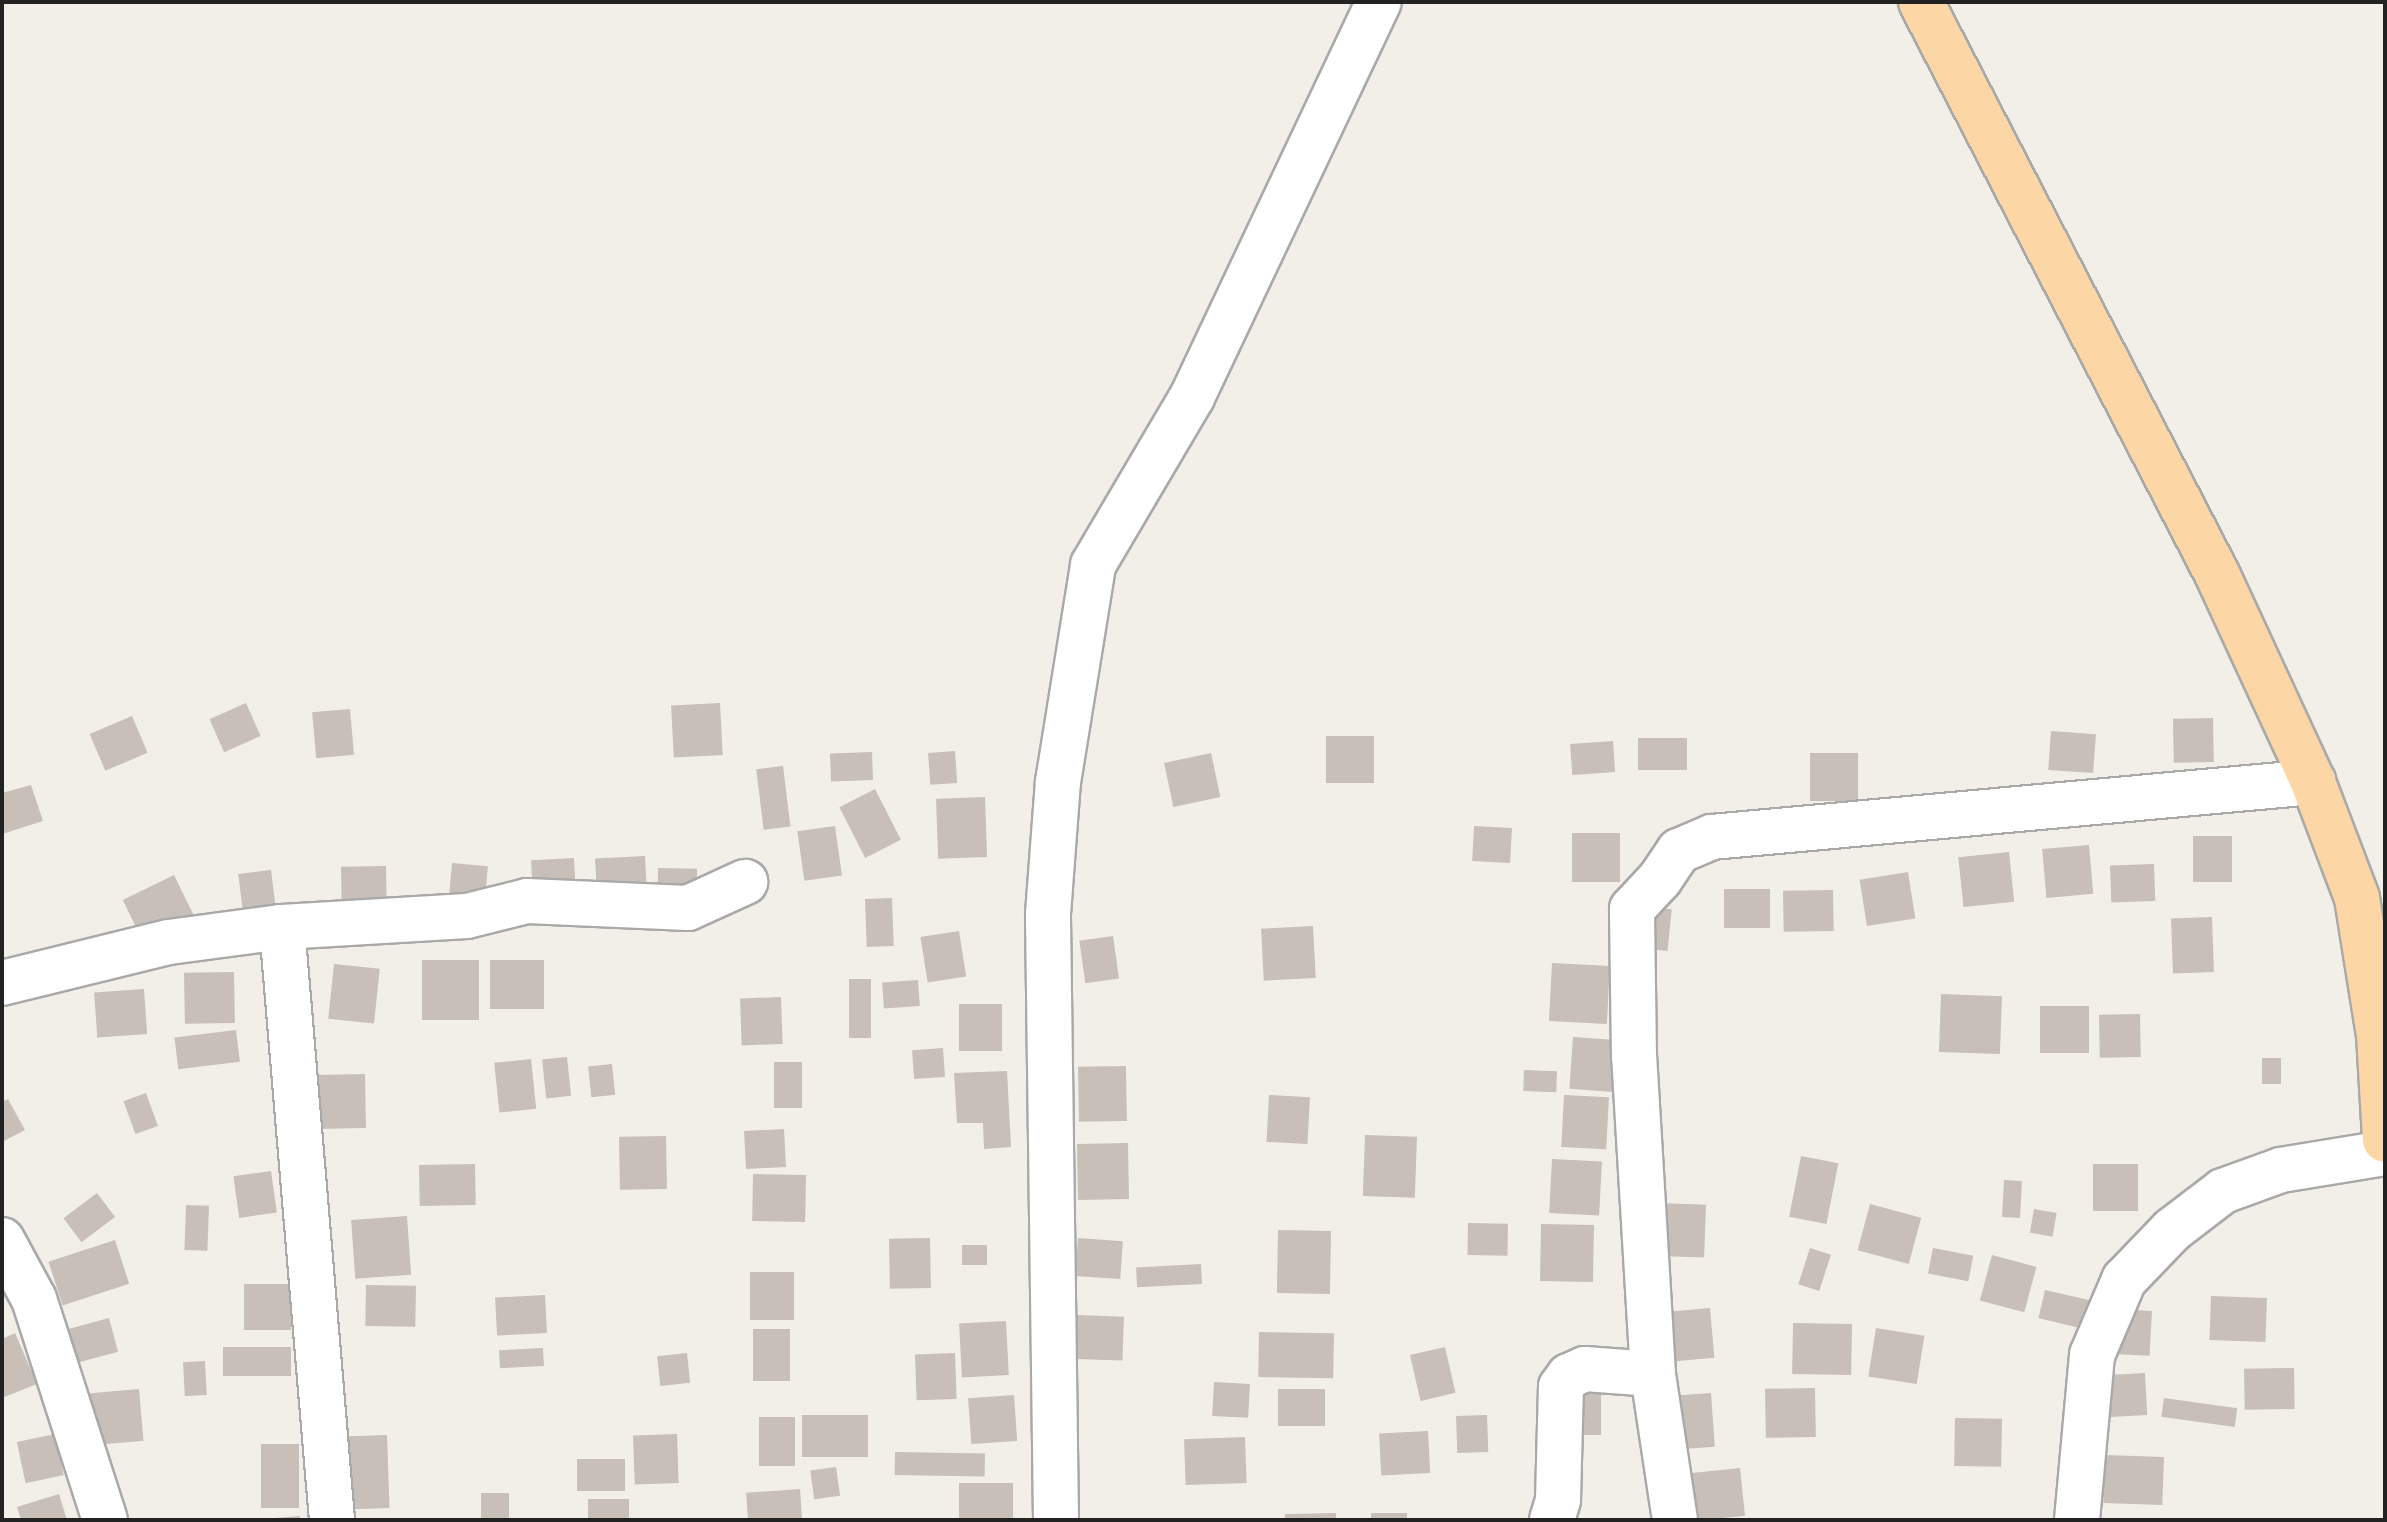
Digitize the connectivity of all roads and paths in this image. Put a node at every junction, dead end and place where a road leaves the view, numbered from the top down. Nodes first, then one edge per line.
1 (1379, 2) edge
2 (1921, 2) edge
3 (2313, 782) junction
4 (745, 882) dead end
5 (282, 927) junction
6 (2, 983) edge
7 (2382, 1033) edge
8 (2385, 1140) edge
9 (2385, 1153) edge
10 (2, 1240) edge
11 (1653, 1374) junction
12 (105, 1520) edge
13 (332, 1520) edge
14 (1056, 1520) edge
15 (1552, 1520) edge
16 (1675, 1520) edge
17 (2077, 1520) edge

1 - 14 street
2 - 3 main road
3 - 7 main road
3 - 11 street
4 - 5 street
5 - 6 street
5 - 13 street
7 - 8 main road
9 - 17 street
10 - 12 street
11 - 15 street
11 - 16 street

